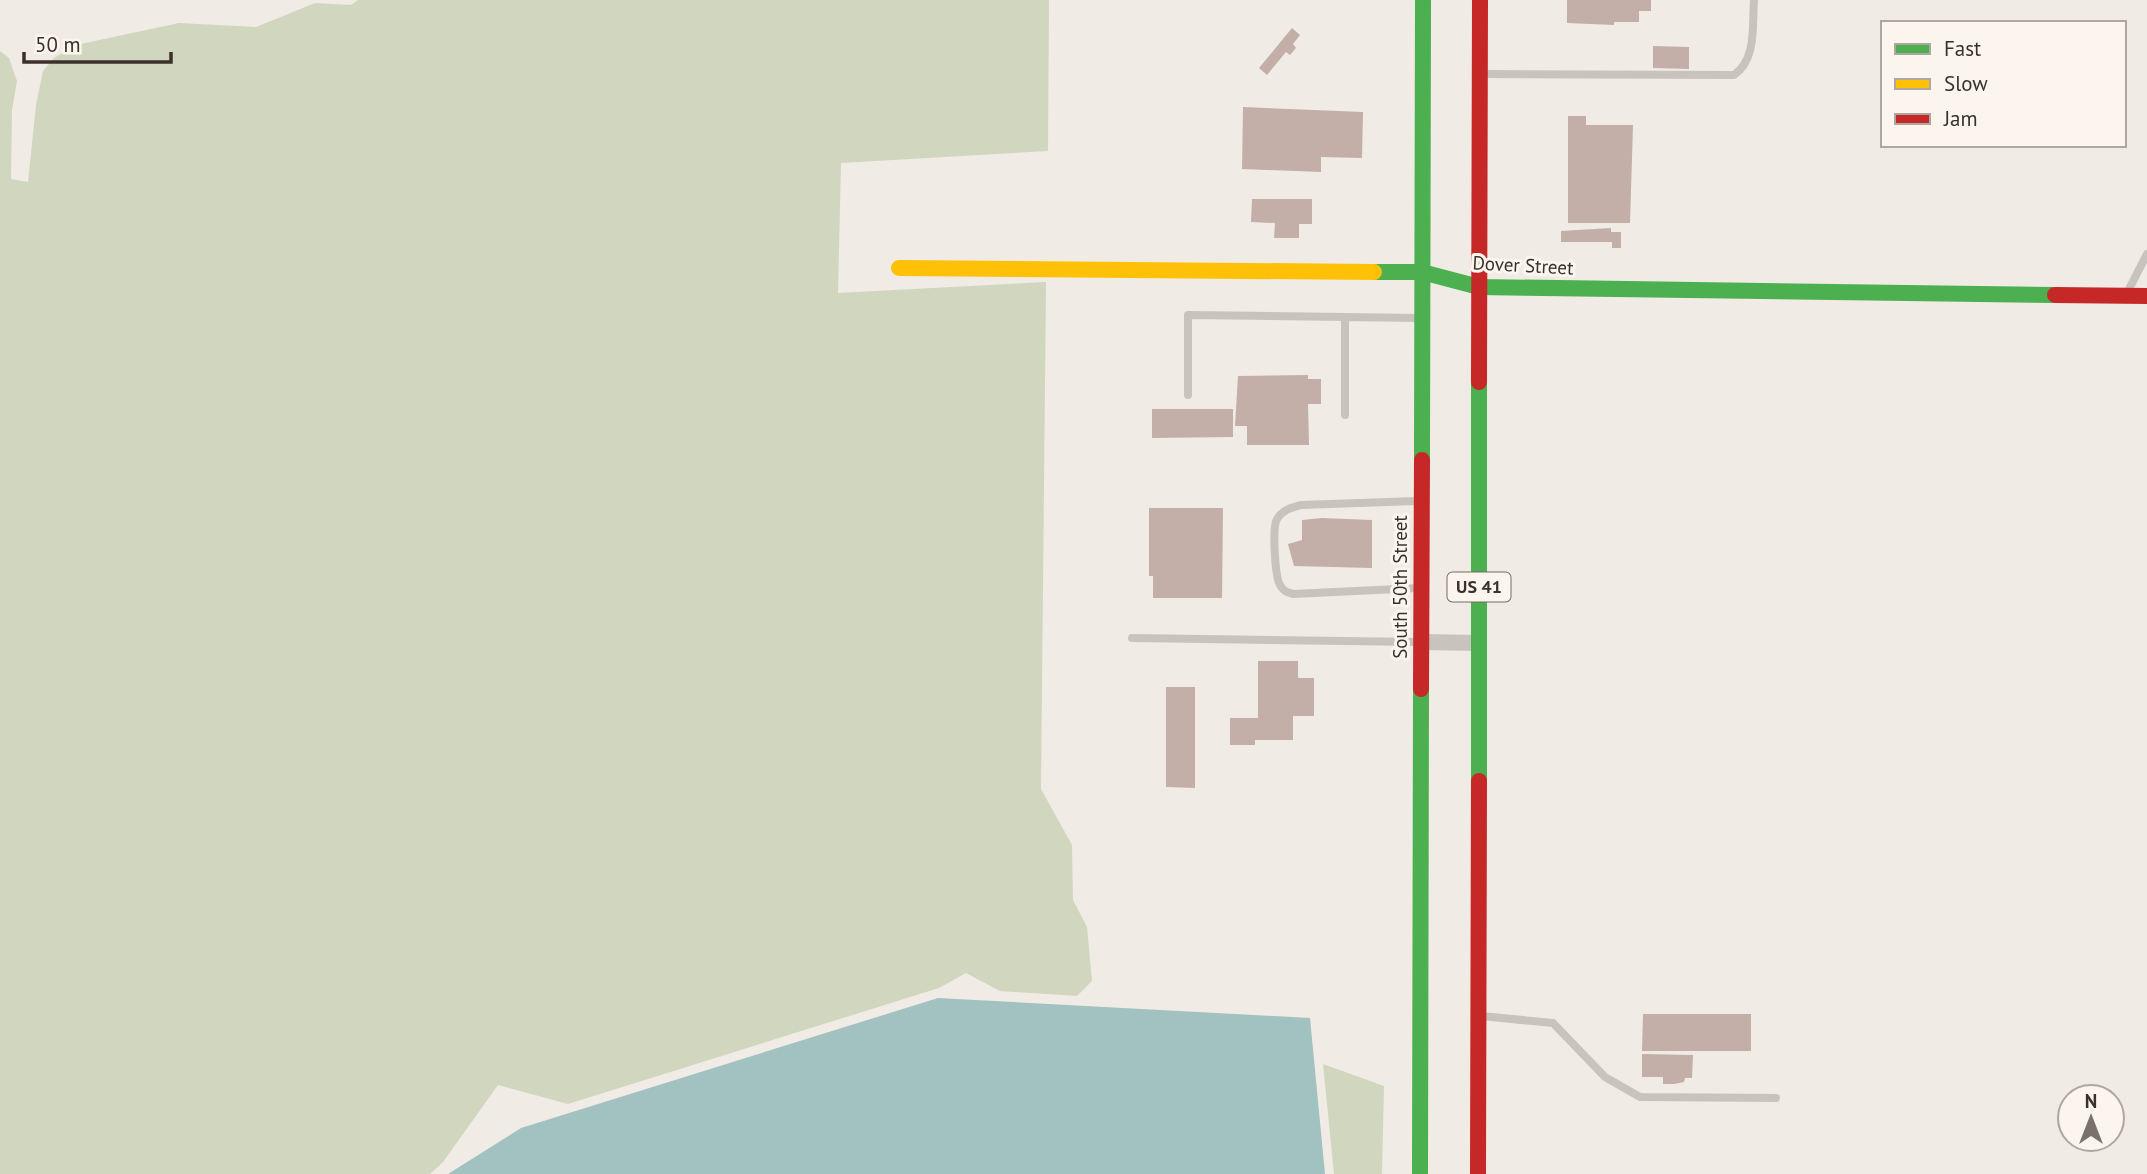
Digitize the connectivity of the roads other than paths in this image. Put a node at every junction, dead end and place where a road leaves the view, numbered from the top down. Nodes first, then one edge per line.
1 (1423, 0) edge
2 (1480, 0) edge
3 (1754, 0) edge
4 (1480, 74) junction
5 (2147, 254) edge
6 (899, 268) dead end
7 (1422, 272) junction
8 (1479, 287) junction
9 (2126, 295) junction
10 (2147, 296) edge
11 (1345, 318) junction
12 (1422, 318) junction
13 (1188, 395) dead end
14 (1345, 415) dead end
15 (1421, 501) junction
16 (1421, 587) junction
17 (1132, 638) dead end
18 (1421, 642) junction
19 (1479, 643) junction
20 (1478, 1016) junction
21 (1776, 1098) dead end
22 (1420, 1174) edge
23 (1478, 1174) edge

1 - 7 main road, South 50th Street / US 41
2 - 4 main road, US 41
3 - 4 lane
4 - 8 main road, US 41
5 - 9 lane
6 - 7 main road, Dover Street
7 - 8 main road, Dover Street
7 - 12 main road, South 50th Street / US 41
8 - 9 main road, Dover Street
8 - 19 main road, US 41
9 - 10 main road, Dover Street
11 - 12 lane
11 - 13 lane
11 - 14 lane
12 - 15 main road, South 50th Street / US 41
15 - 16 main road, South 50th Street / US 41
15 - 16 lane
16 - 18 main road, South 50th Street / US 41
17 - 18 lane
18 - 19 street
18 - 22 main road, South 50th Street / US 41
19 - 20 main road, US 41
20 - 21 lane
20 - 23 main road, US 41

